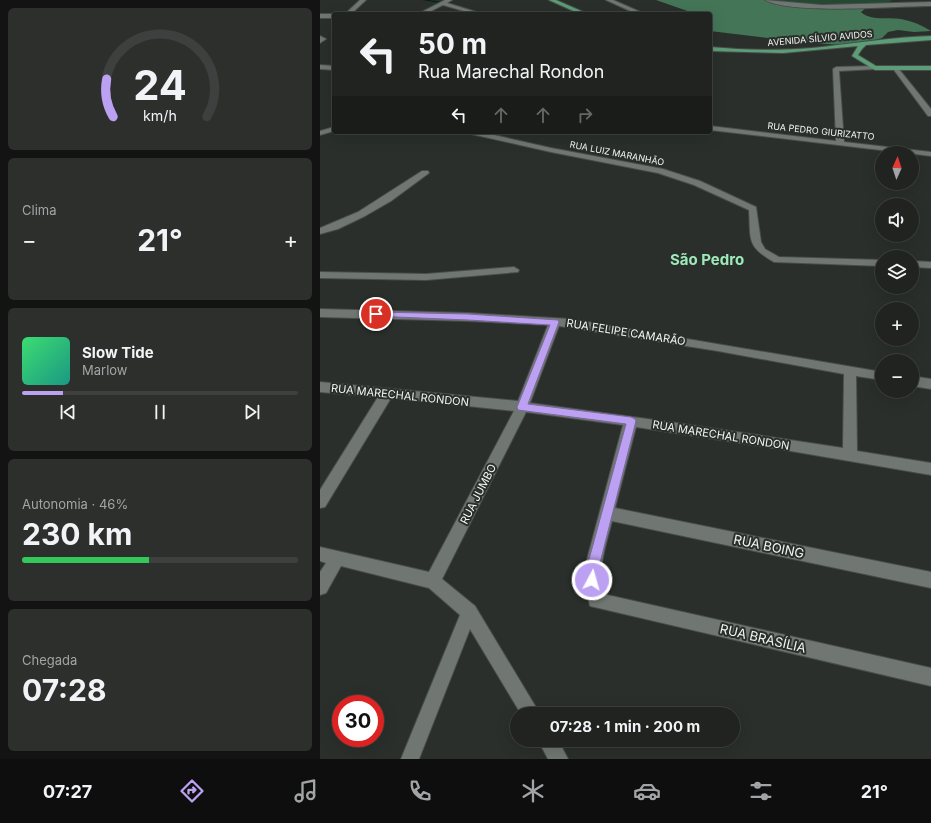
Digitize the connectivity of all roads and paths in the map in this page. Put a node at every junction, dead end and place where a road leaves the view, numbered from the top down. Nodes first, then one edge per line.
1 (363, 0) edge
2 (449, 0) edge
3 (552, 0) edge
4 (609, 0) edge
5 (768, 0) edge
6 (855, 0) edge
7 (442, 3) junction
8 (931, 4) edge
9 (802, 6) junction
10 (350, 12) edge
11 (425, 12) edge
12 (473, 12) edge
13 (580, 12) edge
14 (637, 12) edge
15 (320, 16) edge
16 (332, 16) edge
17 (931, 38) edge
18 (864, 44) junction
19 (826, 48) junction
20 (712, 49) edge
21 (849, 54) junction
22 (320, 67) edge
23 (332, 68) edge
24 (875, 68) junction
25 (931, 68) edge
26 (896, 69) junction
27 (931, 114) edge
28 (712, 128) edge
29 (332, 130) edge
30 (320, 133) edge
31 (480, 134) edge
32 (840, 143) junction
33 (931, 154) edge
34 (425, 173) dead end
35 (320, 231) edge
36 (875, 263) edge
37 (919, 264) edge
38 (931, 264) edge
39 (514, 270) dead end
40 (320, 275) edge
41 (320, 312) edge
42 (555, 322) junction
43 (850, 371) junction
44 (875, 375) edge
45 (919, 382) edge
46 (931, 384) edge
47 (320, 387) edge
48 (387, 394) junction
49 (522, 407) junction
50 (631, 421) junction
51 (850, 455) junction
52 (931, 469) edge
53 (320, 502) edge
54 (606, 513) junction
55 (320, 554) edge
56 (337, 558) junction
57 (931, 580) edge
58 (433, 581) junction
59 (320, 587) edge
60 (468, 612) junction
61 (931, 677) edge
62 (527, 707) edge
63 (551, 747) edge
64 (410, 759) edge
65 (559, 759) edge

1 - 10 street
2 - 7 street
3 - 13 main road
4 - 14 street
5 - 9 street
6 - 9 street
7 - 11 street
7 - 12 street
8 - 9 street
15 - 16 street
17 - 18 main road, AVENIDA SÍLVIO AVIDOS
18 - 19 main road, AVENIDA SÍLVIO AVIDOS
18 - 21 main road
19 - 20 main road, AVENIDA SÍLVIO AVIDOS
19 - 21 main road
21 - 24 main road
22 - 23 street
24 - 26 main road
24 - 32 street
25 - 26 main road
26 - 27 street
28 - 32 street, RUA PEDRO GIURIZATTO
29 - 30 street
31 - 36 street, RUA LUIZ MARANHÃO
32 - 33 street, RUA PEDRO GIURIZATTO
34 - 35 street
37 - 38 street
39 - 40 street
41 - 42 street, RUA FELIPE CAMARÃO
42 - 43 street, RUA FELIPE CAMARÃO
42 - 49 street, RUA JUMBO
43 - 44 street, RUA FELIPE CAMARÃO
43 - 51 street
45 - 46 street
47 - 48 street, RUA MARECHAL RONDON
48 - 49 street, RUA MARECHAL RONDON
48 - 53 street
49 - 50 street, RUA MARECHAL RONDON
49 - 58 street, RUA JUMBO
50 - 51 street, RUA MARECHAL RONDON
50 - 54 street
51 - 52 street, RUA MARECHAL RONDON
54 - 57 street, RUA BOING
54 - 61 street, RUA BRASÍLIA
55 - 56 street
56 - 58 street
56 - 59 street
58 - 60 street
60 - 62 street
60 - 64 street
63 - 65 street

